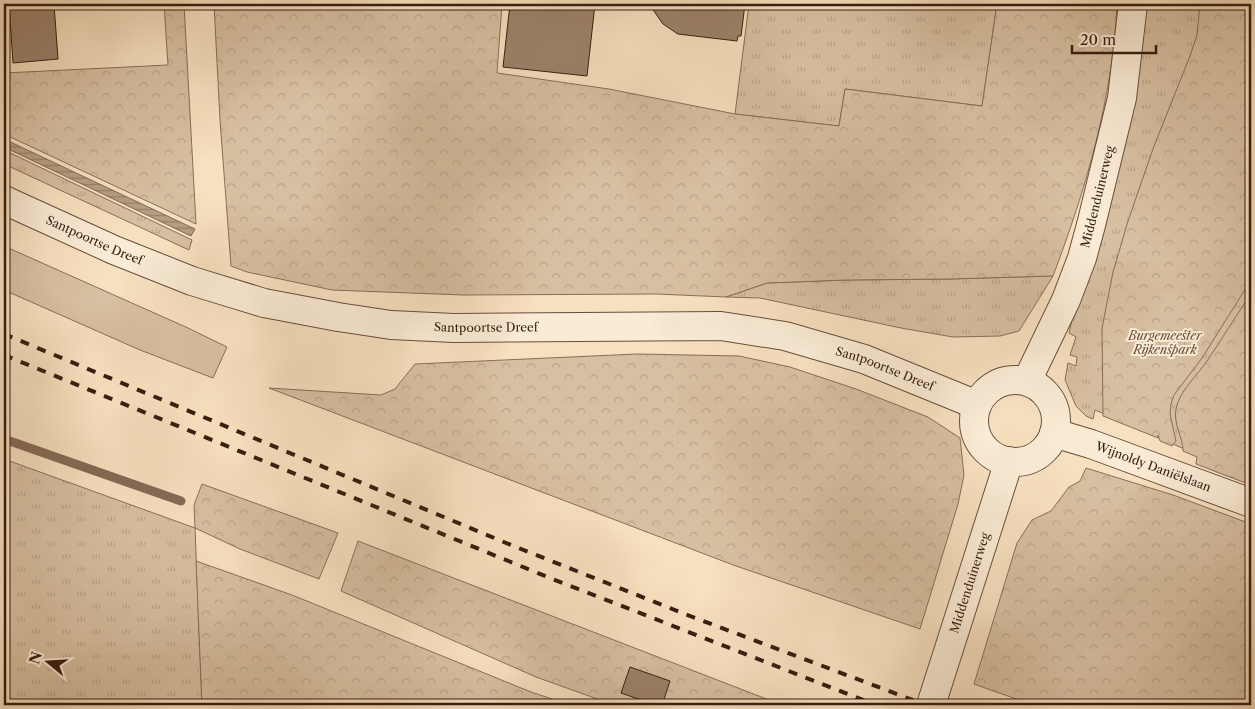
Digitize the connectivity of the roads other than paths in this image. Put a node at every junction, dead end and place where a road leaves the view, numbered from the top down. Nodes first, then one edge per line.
1 (1133, 4) edge
2 (4, 200) edge
3 (1027, 381) junction
4 (977, 405) junction
5 (1054, 433) junction
6 (1009, 461) junction
7 (1251, 503) edge
8 (931, 705) edge

1 - 3 street, Middenduinerweg
2 - 4 street, Santpoortse Dreef
3 - 4 street
3 - 5 street
4 - 6 street
5 - 6 street
5 - 7 street, Wijnoldy Daniëlslaan
6 - 8 street, Middenduinerweg

